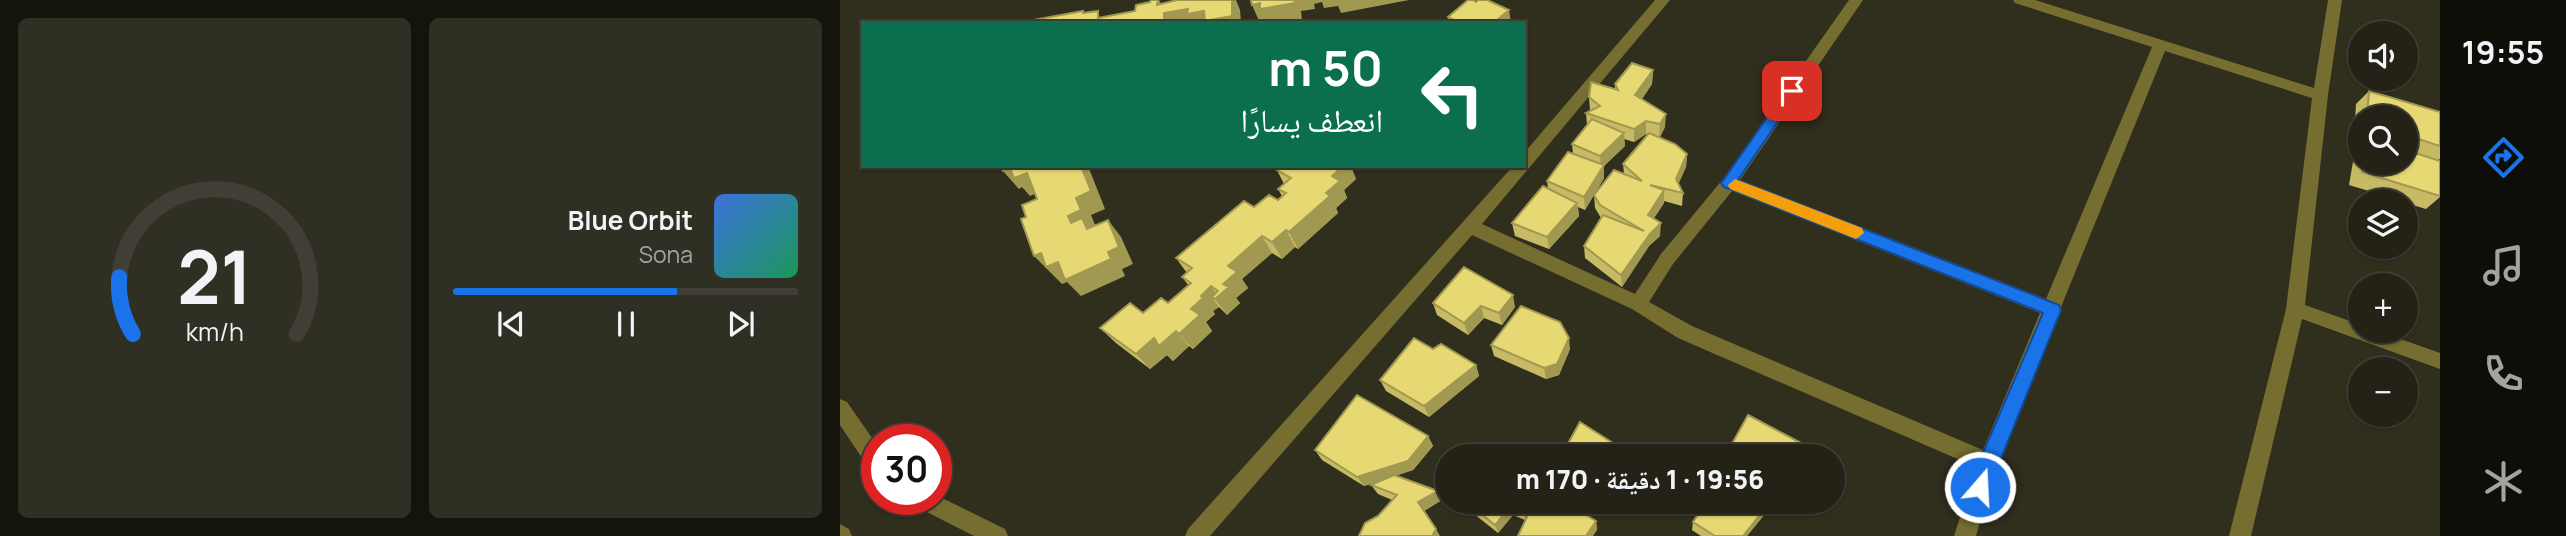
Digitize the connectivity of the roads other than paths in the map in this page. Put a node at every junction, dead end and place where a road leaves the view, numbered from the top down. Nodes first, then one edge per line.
1 (1662, 0) edge
2 (1856, 0) edge
3 (2020, 0) edge
4 (2335, 0) edge
5 (2160, 45) junction
6 (2320, 95) junction
7 (1526, 161) edge
8 (1520, 168) edge
9 (1729, 183) junction
10 (1471, 227) junction
11 (1638, 304) junction
12 (2295, 309) junction
13 (2053, 310) junction
14 (2440, 361) edge
15 (840, 408) edge
16 (861, 439) edge
17 (1988, 462) junction
18 (952, 514) edge
19 (997, 536) edge
20 (1195, 536) edge
21 (1965, 536) edge
22 (2240, 536) edge

1 - 7 street
2 - 9 street
3 - 5 street
4 - 6 street
5 - 6 street
5 - 13 street
6 - 12 street
8 - 10 street
9 - 11 street
9 - 13 street
10 - 11 street
10 - 20 street
11 - 17 street
12 - 14 street
12 - 22 street
13 - 17 street
15 - 16 street
17 - 21 street
18 - 19 street

